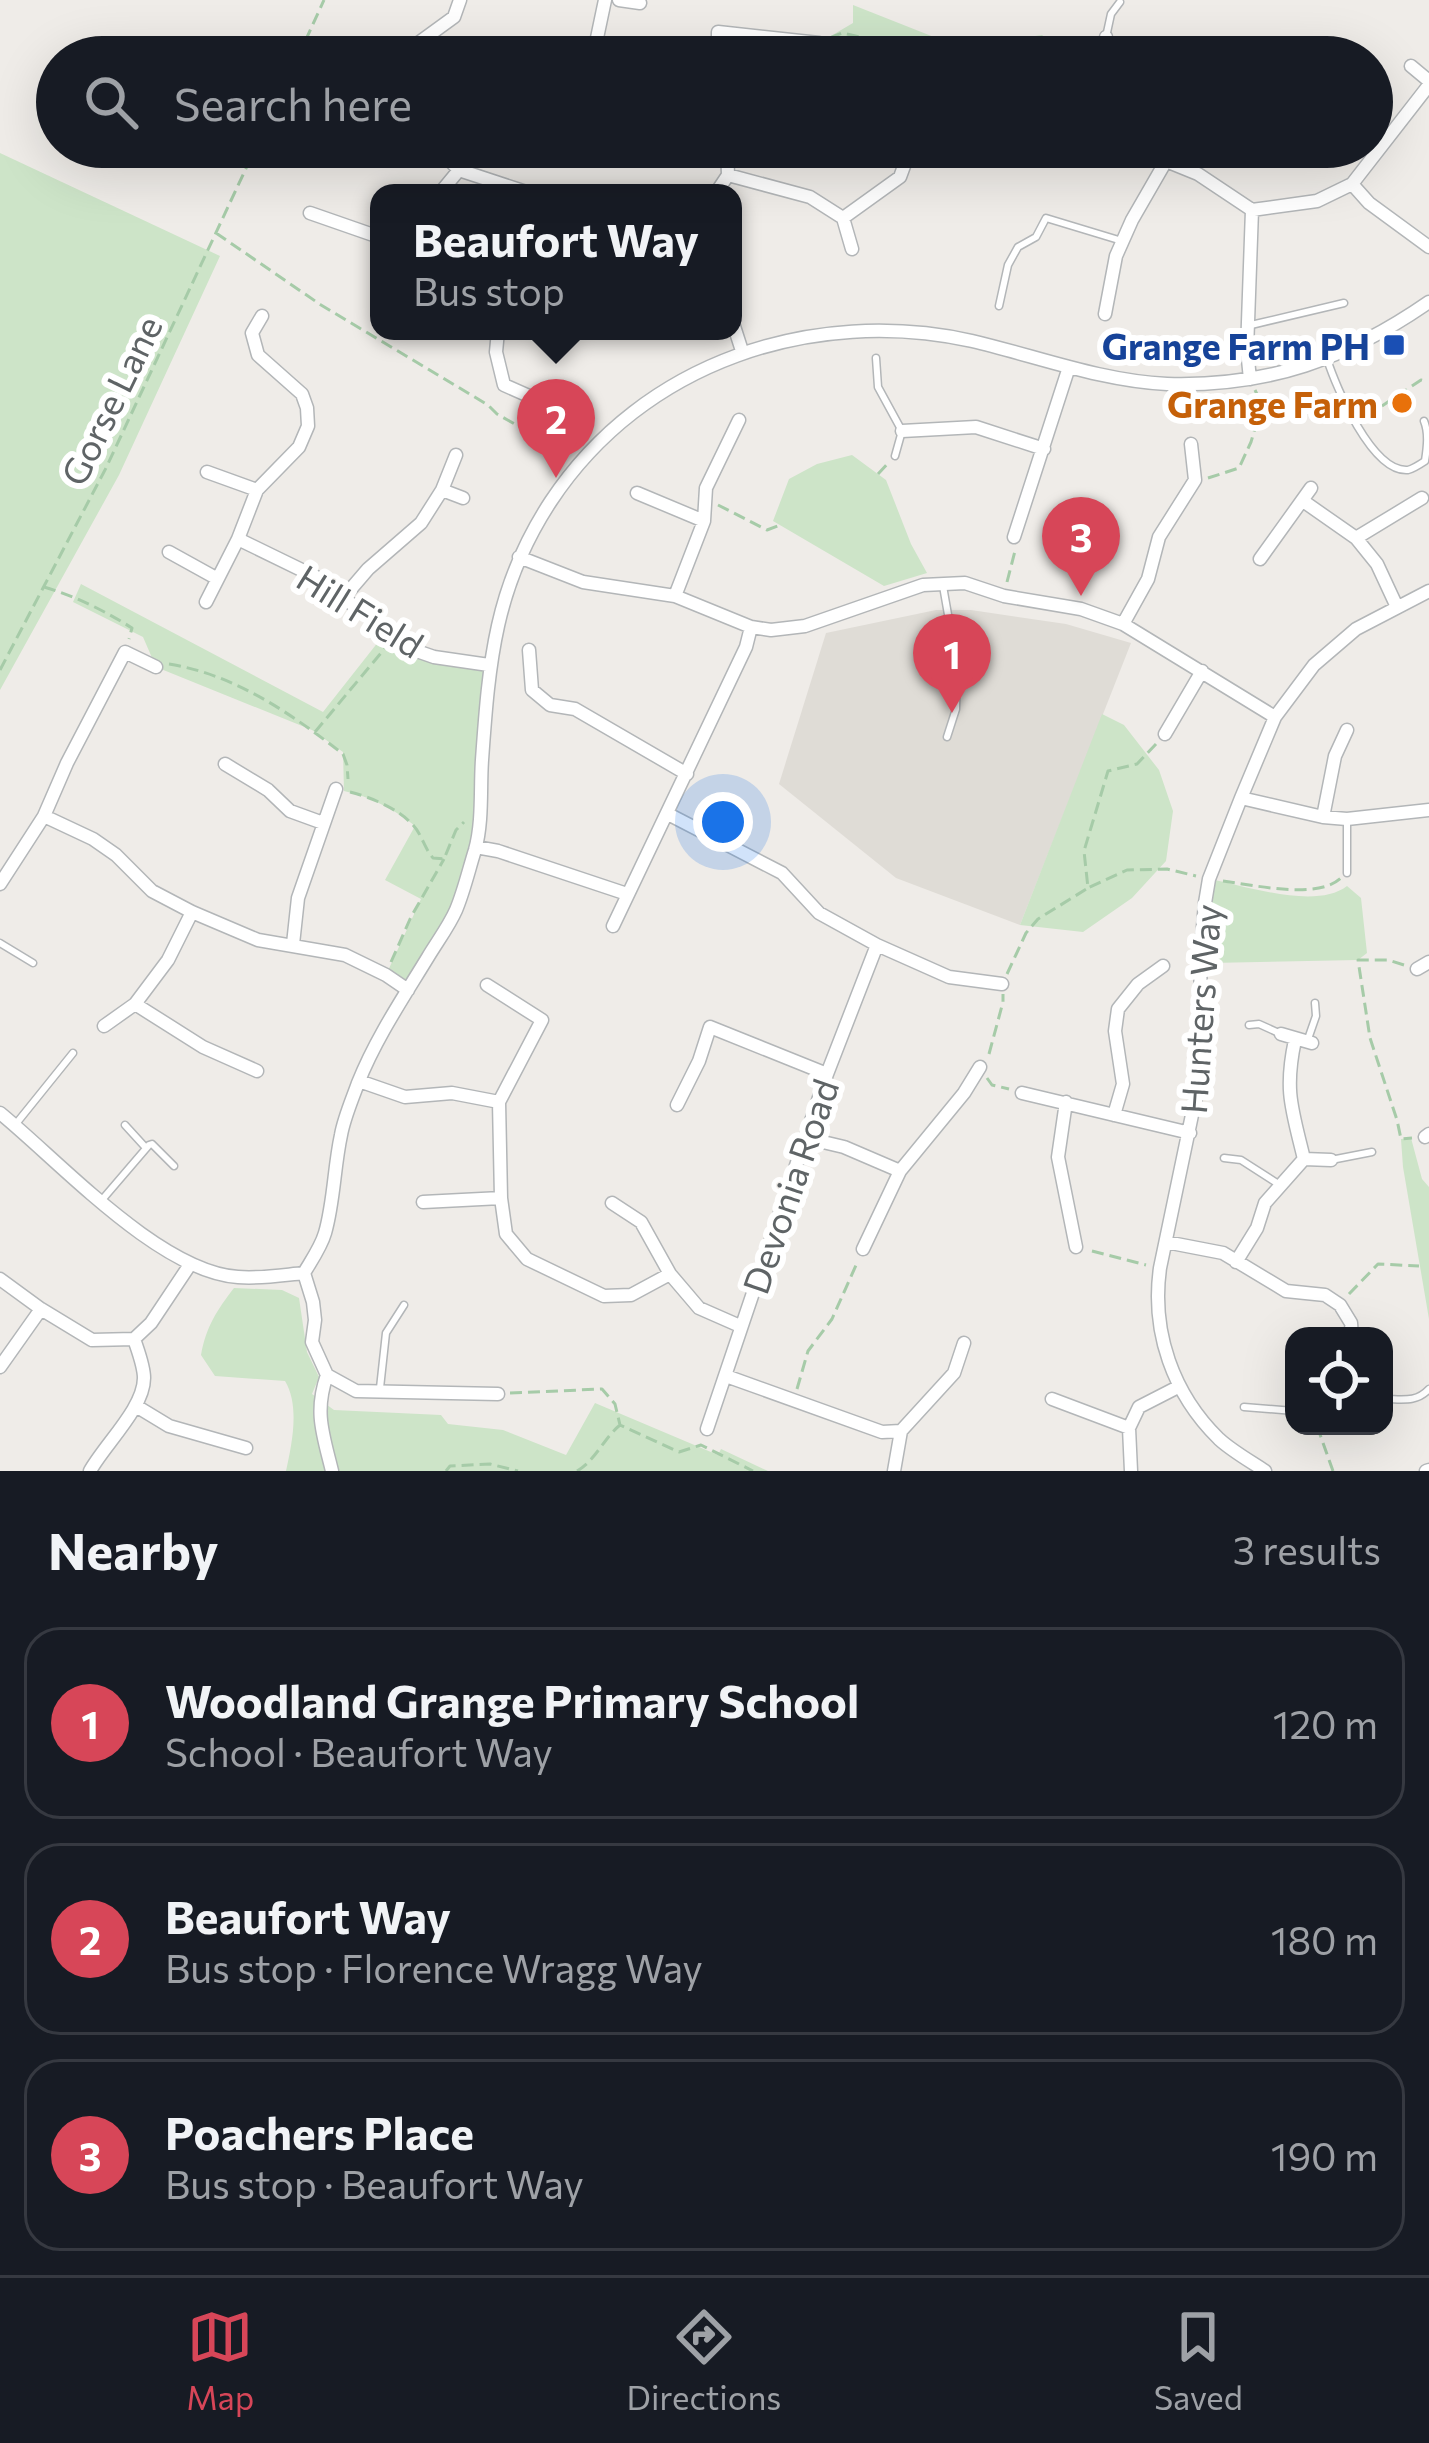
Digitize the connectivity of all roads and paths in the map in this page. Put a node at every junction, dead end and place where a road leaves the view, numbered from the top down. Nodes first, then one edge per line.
1 (324, 0) edge
2 (460, 0) edge
3 (604, 0) edge
4 (619, 0) edge
5 (1120, 2) edge
6 (640, 3) dead end
7 (308, 36) edge
8 (428, 36) edge
9 (597, 36) edge
10 (718, 36) edge
11 (752, 36) edge
12 (1106, 36) edge
13 (1411, 67) dead end
14 (1429, 83) edge
15 (1393, 130) edge
16 (246, 168) edge
17 (728, 168) edge
18 (903, 168) edge
19 (1159, 168) edge
20 (1188, 168) edge
21 (1364, 168) edge
22 (459, 170) joint
23 (728, 175) junction
24 (447, 184) edge
25 (502, 184) edge
26 (722, 184) edge
27 (1352, 184) junction
28 (1252, 209) junction
29 (310, 213) dead end
30 (843, 218) junction
31 (216, 233) junction
32 (370, 234) edge
33 (1122, 241) junction
34 (1429, 247) edge
35 (852, 249) dead end
36 (1429, 302) edge
37 (1344, 303) dead end
38 (1000, 306) dead end
39 (1105, 314) dead end
40 (262, 316) dead end
41 (1247, 326) junction
42 (236, 331) dead end
43 (252, 333) junction
44 (370, 334) edge
45 (497, 340) edge
46 (738, 340) edge
47 (381, 341) edge
48 (742, 351) junction
49 (876, 358) dead end
50 (1327, 359) junction
51 (1069, 367) junction
52 (1250, 379) junction
53 (1426, 381) dead end
54 (547, 404) dead end
55 (739, 420) dead end
56 (1424, 422) dead end
57 (1357, 424) junction
58 (902, 431) junction
59 (1191, 444) dead end
60 (1044, 448) junction
61 (456, 454) dead end
62 (896, 456) joint
63 (575, 469) junction
64 (207, 472) dead end
65 (878, 474) dead end
66 (1195, 480) junction
67 (257, 490) junction
68 (442, 490) junction
69 (637, 493) dead end
70 (463, 498) dead end
71 (1422, 498) dead end
72 (705, 499) junction
73 (704, 521) junction
74 (781, 525) dead end
75 (1014, 537) joint
76 (1356, 538) junction
77 (238, 539) junction
78 (169, 552) dead end
79 (519, 556) junction
80 (1260, 560) dead end
81 (216, 578) junction
82 (942, 583) junction
83 (44, 587) junction
84 (1429, 591) edge
85 (676, 596) junction
86 (1004, 596) junction
87 (344, 597) junction
88 (206, 602) dead end
89 (1397, 607) junction
90 (1123, 624) junction
91 (751, 628) junction
92 (394, 637) junction
93 (529, 650) dead end
94 (125, 652) junction
95 (489, 665) junction
96 (156, 667) joint
97 (0, 670) edge
98 (1202, 671) junction
99 (1275, 717) junction
100 (1347, 730) dead end
101 (314, 733) junction
102 (1166, 734) joint
103 (946, 737) dead end
104 (225, 764) dead end
105 (687, 774) junction
106 (336, 789) junction
107 (1240, 798) junction
108 (479, 805) junction
109 (1429, 810) edge
110 (668, 814) junction
111 (44, 816) junction
112 (1323, 817) junction
113 (1347, 819) junction
114 (323, 824) junction
115 (476, 847) junction
116 (444, 859) junction
117 (1347, 873) joint
118 (1209, 879) junction
119 (0, 884) edge
120 (1088, 888) junction
121 (627, 894) junction
122 (192, 913) junction
123 (614, 926) dead end
124 (0, 943) edge
125 (293, 944) junction
126 (877, 945) junction
127 (33, 963) dead end
128 (1423, 965) edge
129 (1162, 966) dead end
130 (386, 975) junction
131 (1002, 984) junction
132 (487, 985) dead end
133 (408, 990) junction
134 (1315, 1003) dead end
135 (136, 1004) junction
136 (1249, 1024) dead end
137 (104, 1026) dead end
138 (1281, 1034) joint
139 (1305, 1042) junction
140 (73, 1053) dead end
141 (980, 1067) junction
142 (257, 1072) dead end
143 (827, 1074) junction
144 (359, 1081) junction
145 (1022, 1093) joint
146 (499, 1102) junction
147 (1066, 1102) junction
148 (676, 1105) dead end
149 (0, 1113) edge
150 (1114, 1115) junction
151 (14, 1125) junction
152 (125, 1125) dead end
153 (1190, 1133) junction
154 (1427, 1135) edge
155 (806, 1138) junction
156 (146, 1148) junction
157 (1372, 1152) dead end
158 (1225, 1158) dead end
159 (1304, 1159) junction
160 (1331, 1160) joint
161 (174, 1166) dead end
162 (900, 1171) junction
163 (1280, 1185) junction
164 (501, 1198) junction
165 (101, 1202) junction
166 (423, 1202) dead end
167 (612, 1203) dead end
168 (1166, 1242) junction
169 (1076, 1247) joint
170 (863, 1249) joint
171 (1236, 1262) junction
172 (189, 1266) junction
173 (1419, 1266) dead end
174 (1160, 1268) junction
175 (304, 1274) junction
176 (670, 1274) junction
177 (0, 1279) edge
178 (404, 1305) dead end
179 (1340, 1305) junction
180 (41, 1309) junction
181 (740, 1325) junction
182 (1351, 1327) edge
183 (134, 1339) junction
184 (964, 1343) dead end
185 (0, 1367) edge
186 (327, 1375) junction
187 (726, 1376) junction
188 (1178, 1387) junction
189 (1429, 1389) edge
190 (380, 1392) junction
191 (498, 1394) joint
192 (1052, 1399) dead end
193 (1393, 1399) edge
194 (794, 1402) junction
195 (136, 1406) junction
196 (1244, 1407) dead end
197 (1285, 1410) edge
198 (620, 1425) junction
199 (1129, 1428) junction
200 (707, 1429) dead end
201 (902, 1431) junction
202 (1320, 1435) edge
203 (246, 1448) dead end
204 (90, 1471) edge
205 (332, 1471) edge
206 (446, 1471) edge
207 (518, 1471) edge
208 (577, 1471) edge
209 (753, 1471) edge
210 (893, 1471) edge
211 (1131, 1471) edge
212 (1265, 1471) edge
213 (1334, 1471) edge

1 - 7 path
2 - 8 street
3 - 9 street
4 - 6 street
5 - 12 lane
10 - 11 street
13 - 14 street
14 - 15 street
16 - 31 path, Gorse Lane
17 - 23 street
18 - 30 street
19 - 33 street
20 - 28 street
21 - 27 street
22 - 24 street
22 - 25 street
23 - 26 street
23 - 30 street
27 - 28 street
27 - 34 street
28 - 41 street
29 - 32 street
30 - 35 street
31 - 44 path
31 - 83 path, Gorse Lane
33 - 38 lane
33 - 39 street
36 - 50 street
37 - 41 lane
40 - 43 street
41 - 52 street
42 - 43 street
43 - 67 street
45 - 54 street
46 - 48 street
47 - 63 path
48 - 51 street
48 - 63 street
49 - 58 lane
50 - 52 street
50 - 57 lane
51 - 52 street
51 - 60 street
52 - 66 path
53 - 57 path
55 - 72 street
56 - 57 lane
58 - 60 street
58 - 62 lane
59 - 66 street
60 - 75 street
61 - 68 street
62 - 65 path
63 - 79 street
64 - 67 street
66 - 90 street
67 - 77 street
68 - 70 street
68 - 87 street
69 - 73 street
71 - 76 street
72 - 73 street
72 - 74 path
73 - 85 street
75 - 86 path
76 - 80 street
76 - 89 street
77 - 81 street
77 - 87 street, Hill Field
78 - 81 street
79 - 85 street
79 - 95 street
81 - 88 street
82 - 86 street
82 - 91 street
82 - 103 lane
83 - 94 path
83 - 97 path, Gorse Lane
84 - 89 street, Hunters Way
85 - 91 street
86 - 90 street
87 - 92 street, Hill Field
89 - 99 street, Hunters Way
90 - 98 street
91 - 105 street
92 - 95 street, Hill Field
92 - 101 path
93 - 105 street
94 - 96 street
94 - 111 street
95 - 108 street
96 - 101 path
98 - 99 street
98 - 102 street
99 - 107 street, Hunters Way
100 - 112 street
101 - 106 path
102 - 120 path
104 - 114 street
105 - 110 street
106 - 114 street
106 - 116 path
107 - 112 street
107 - 118 street, Hunters Way
108 - 115 street
108 - 116 path
109 - 113 street
110 - 121 street
110 - 126 street
111 - 119 street
111 - 122 street
112 - 113 street
113 - 117 lane
114 - 125 street
115 - 121 street
115 - 133 street
116 - 130 path
117 - 118 path
118 - 120 path
118 - 153 street, Hunters Way
120 - 131 path
121 - 123 street
122 - 125 street
122 - 135 street
124 - 127 lane
125 - 130 street
126 - 131 street
126 - 143 street, Devonia Road
128 - 154 path
129 - 150 street
130 - 133 street
131 - 141 path
132 - 146 street
133 - 144 street
134 - 139 lane
135 - 137 street
135 - 142 street
136 - 138 lane
138 - 139 street
139 - 159 street
140 - 151 lane
141 - 145 path
141 - 162 street
143 - 148 street
143 - 155 street, Devonia Road
144 - 146 street
144 - 175 street
145 - 147 street
146 - 164 street
147 - 150 street
147 - 169 street
149 - 151 street
150 - 153 street
151 - 165 street
152 - 156 lane
153 - 168 street, Hunters Way
155 - 162 street
155 - 181 street, Devonia Road
156 - 161 lane
156 - 165 lane
157 - 160 lane
158 - 163 lane
159 - 160 street
159 - 163 street
162 - 170 street
163 - 171 street
164 - 166 street
164 - 176 street
165 - 172 street
167 - 176 street
168 - 171 street
168 - 174 street, Hunters Way
169 - 174 path
170 - 194 path
171 - 179 street
172 - 175 street
172 - 183 street
173 - 179 path
174 - 188 street, Hunters Way
175 - 186 street
176 - 181 street
177 - 180 street
178 - 190 lane
179 - 182 street
180 - 183 street
180 - 185 street
181 - 187 street, Devonia Road
183 - 195 street
184 - 201 street
186 - 190 street
186 - 205 street
187 - 194 street
187 - 200 street, Devonia Road
188 - 199 street
188 - 212 street, Hunters Way
189 - 193 lane
190 - 191 street
191 - 198 path
192 - 199 street
194 - 201 street
195 - 203 street
195 - 204 street
196 - 197 lane
198 - 208 path
198 - 209 path
199 - 211 street
201 - 210 street
202 - 213 path
206 - 207 path

